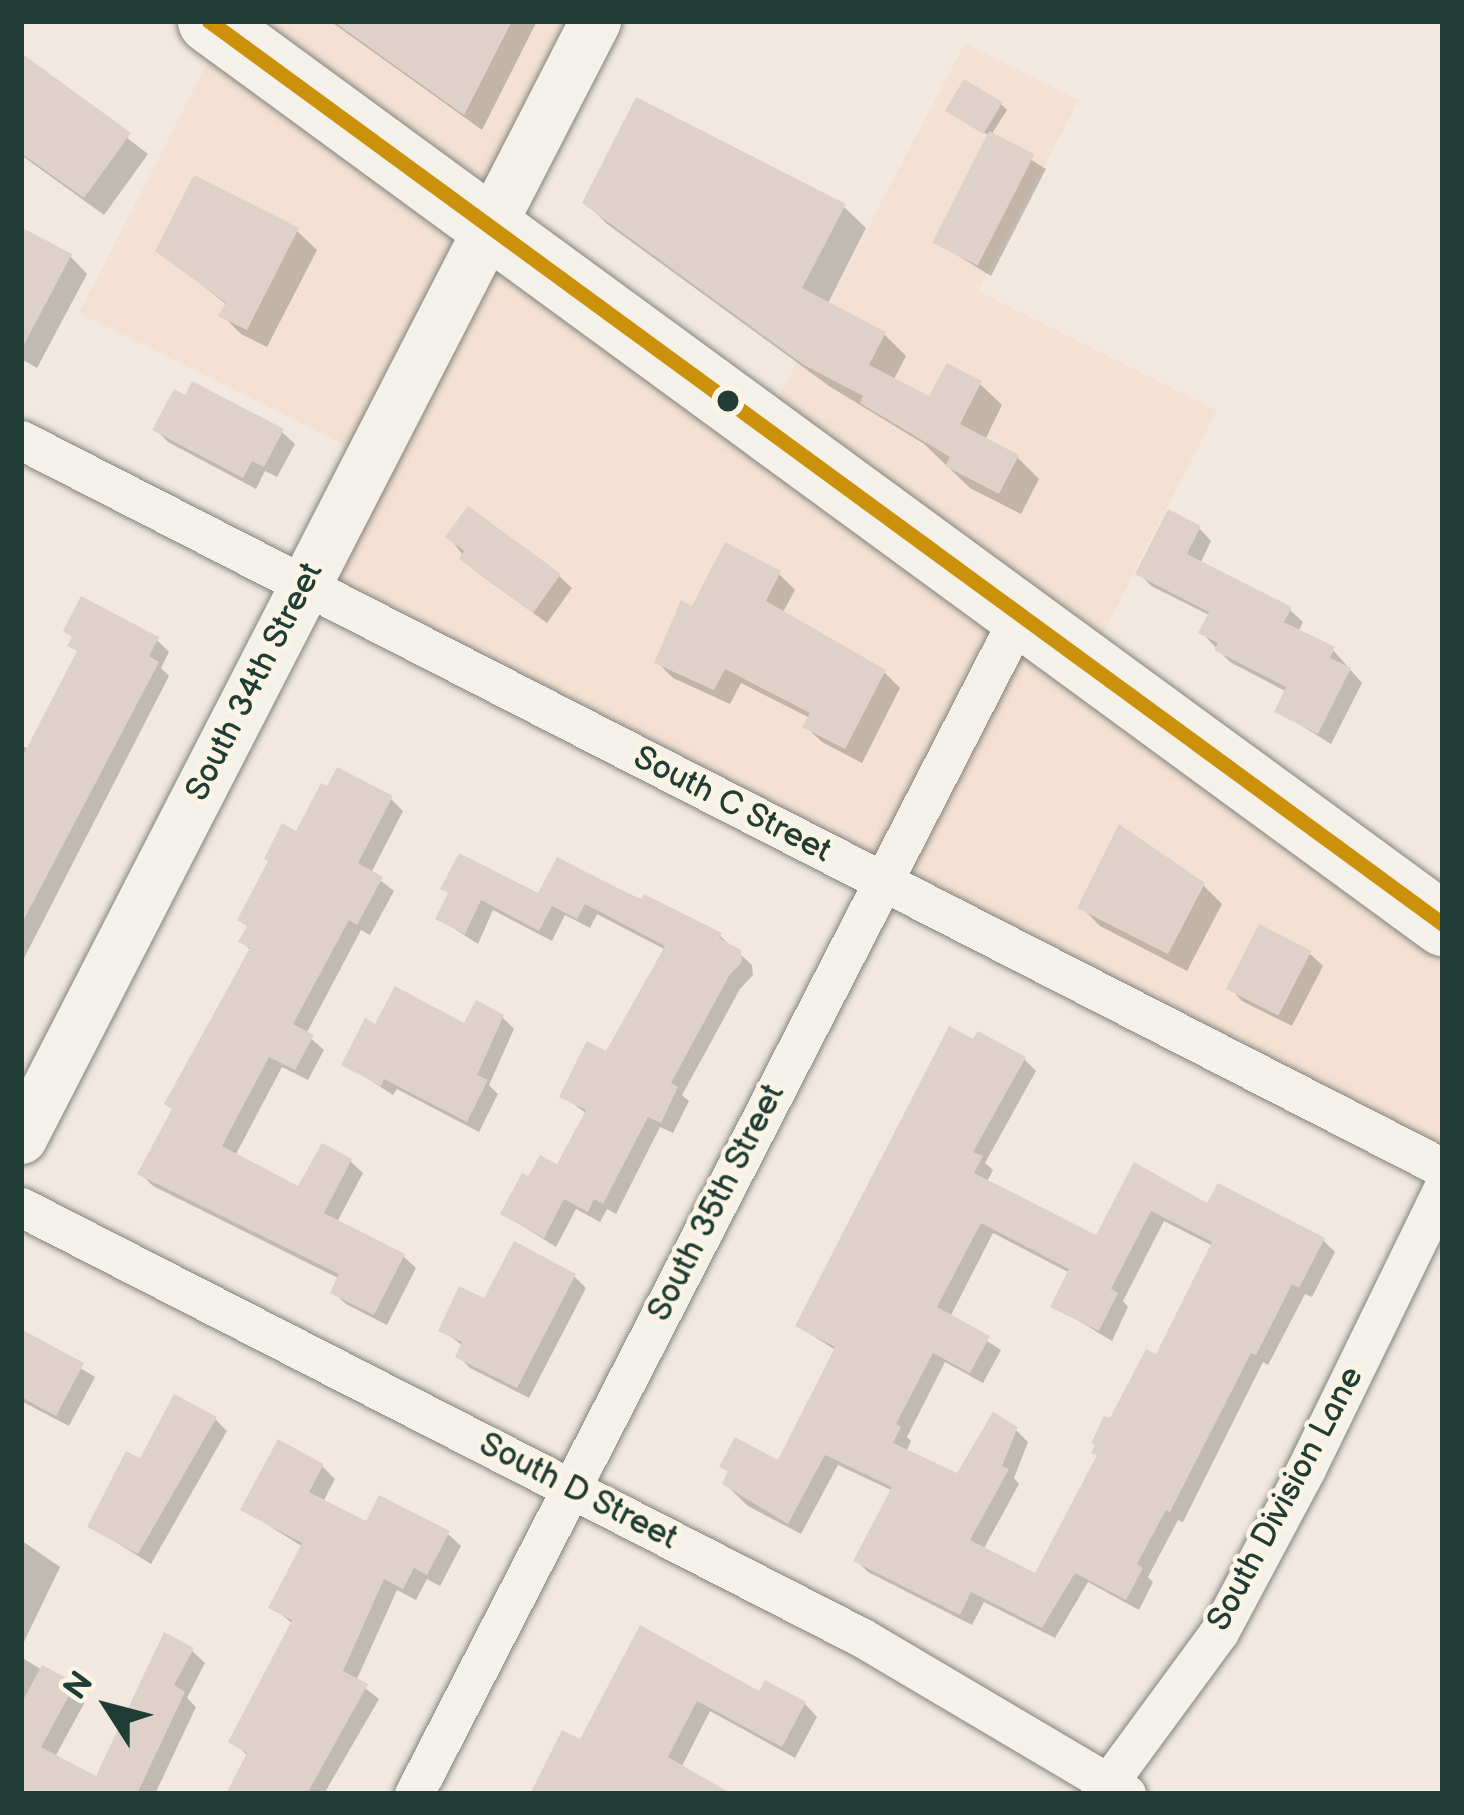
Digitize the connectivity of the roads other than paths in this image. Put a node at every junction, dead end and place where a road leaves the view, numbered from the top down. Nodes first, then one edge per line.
1 (209, 21) edge
2 (589, 32) edge
3 (488, 225) junction
4 (21, 440) edge
5 (304, 585) junction
6 (1021, 613) junction
7 (883, 883) junction
8 (1443, 924) edge
9 (21, 1138) edge
10 (1443, 1168) edge
11 (1443, 1188) edge
12 (21, 1207) edge
13 (570, 1488) junction
14 (1112, 1790) edge
15 (414, 1794) edge

1 - 3 main road
2 - 3 street, South 34th Street
3 - 5 street, South 34th Street
3 - 6 main road
4 - 5 street, South C Street
5 - 7 street, South C Street
5 - 9 street, South 34th Street
6 - 7 street, South 35th Street
6 - 8 main road
7 - 10 street, South C Street
7 - 13 street, South 35th Street
11 - 14 street, South Division Lane
12 - 13 street, South D Street
13 - 14 street, South D Street
13 - 15 street, South 35th Street

